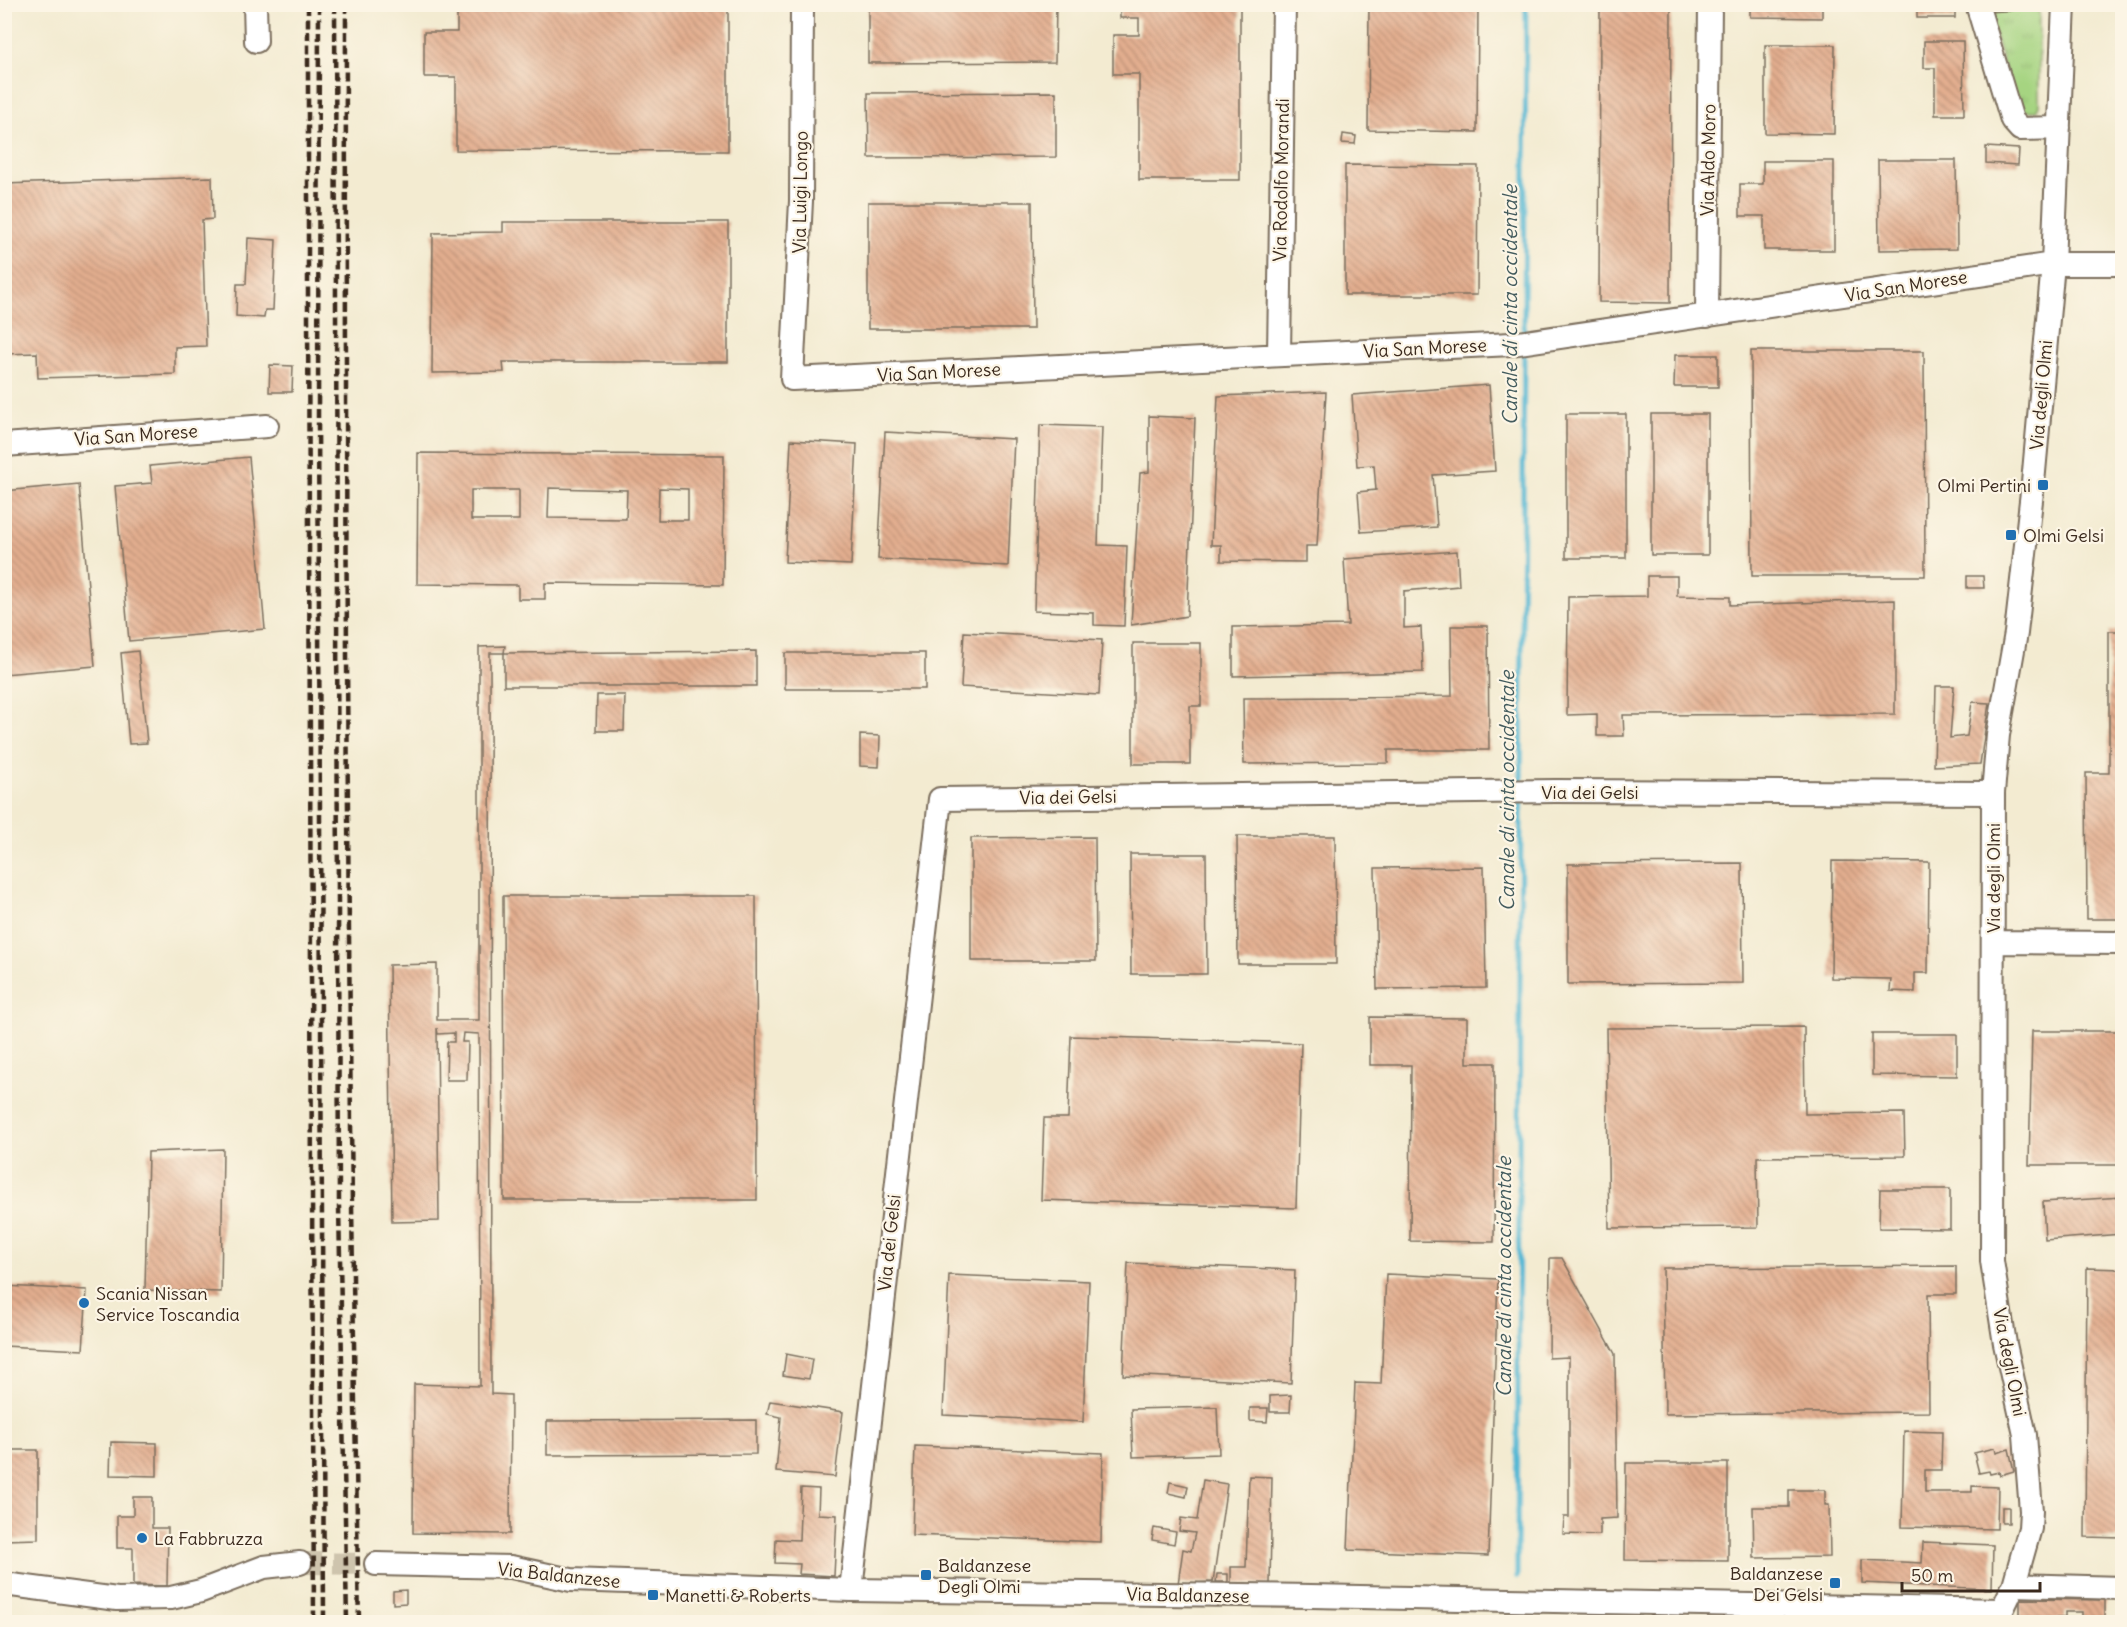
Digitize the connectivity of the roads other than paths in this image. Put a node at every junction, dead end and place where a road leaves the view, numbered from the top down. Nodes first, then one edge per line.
1 (255, 4) edge
2 (802, 4) edge
3 (1284, 4) edge
4 (1710, 4) edge
5 (1977, 4) edge
6 (2064, 4) edge
7 (256, 40) dead end
8 (2059, 128) junction
9 (2053, 264) junction
10 (2122, 264) edge
11 (1707, 316) junction
12 (1279, 355) junction
13 (792, 379) joint
14 (267, 426) dead end
15 (4, 445) edge
16 (1993, 793) junction
17 (1993, 942) junction
18 (2122, 943) edge
19 (300, 1563) tunnel mouth
20 (376, 1564) tunnel mouth
21 (4, 1584) edge
22 (2014, 1585) junction
23 (2122, 1588) edge
24 (850, 1590) junction
25 (2001, 1616) edge

1 - 7 street
2 - 13 street, Via Luigi Longo
3 - 12 street, Via Rodolfo Morandi
4 - 11 street, Via Aldo Moro
5 - 8 street
6 - 8 street, Via degli Olmi
8 - 9 street, Via degli Olmi
9 - 10 street, Via San Morese
9 - 11 street, Via San Morese
9 - 16 street, Via degli Olmi
11 - 12 street, Via San Morese
12 - 13 street, Via San Morese
14 - 15 street, Via San Morese
16 - 17 street, Via degli Olmi
16 - 24 street, Via dei Gelsi
17 - 18 street
17 - 22 street, Via degli Olmi
19 - 21 street
20 - 24 street, Via Baldanzese
22 - 23 street
22 - 25 street, Via degli Olmi
24 - 25 street, Via Baldanzese

